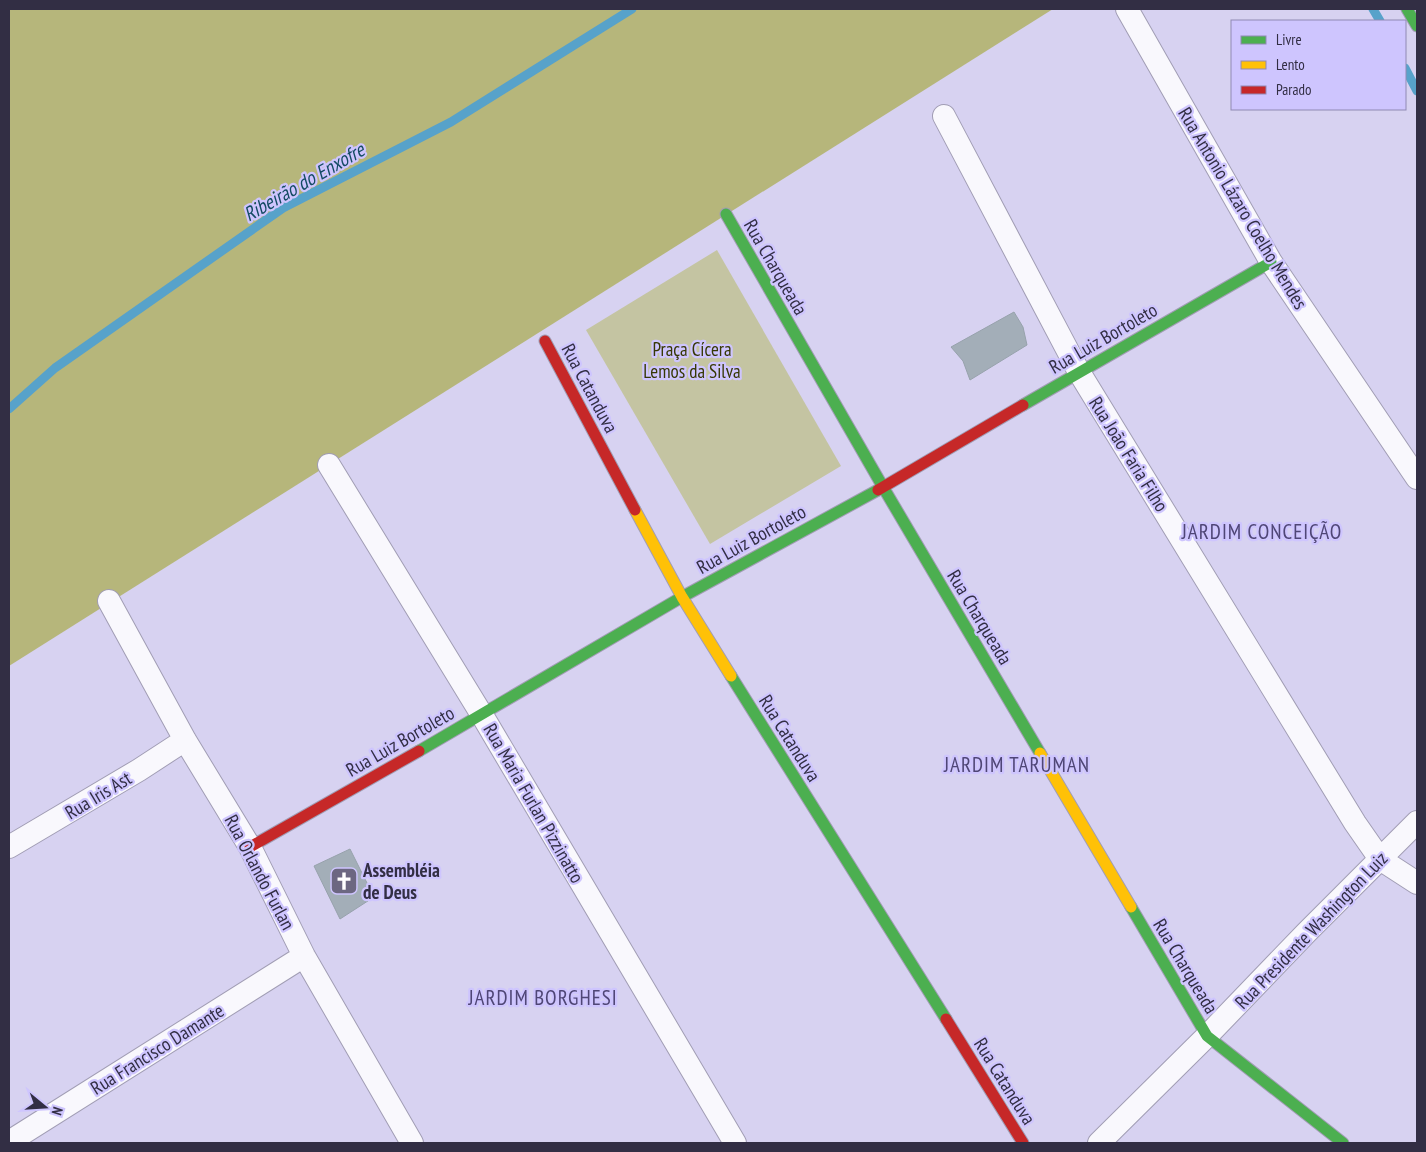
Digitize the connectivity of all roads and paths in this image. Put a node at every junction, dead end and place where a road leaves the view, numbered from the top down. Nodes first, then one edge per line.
1 (1127, 9) edge
2 (1407, 9) edge
3 (1417, 26) edge
4 (944, 116) dead end
5 (726, 214) dead end
6 (1271, 262) junction
7 (545, 341) dead end
8 (1079, 372) junction
9 (329, 465) dead end
10 (1417, 478) edge
11 (883, 487) junction
12 (682, 597) junction
13 (109, 601) dead end
14 (482, 715) junction
15 (185, 740) junction
16 (1417, 822) edge
17 (9, 847) edge
18 (250, 847) junction
19 (1380, 859) junction
20 (1417, 883) edge
21 (304, 956) junction
22 (1207, 1036) junction
23 (9, 1142) edge
24 (412, 1143) edge
25 (735, 1143) edge
26 (1023, 1143) edge
27 (1099, 1143) edge
28 (1343, 1143) edge

1 - 6 street, Rua Antonio Lázaro Coelho Mendes
2 - 3 street
4 - 8 street, Rua João Faria Filho
5 - 11 street, Rua Charqueada
6 - 8 street, Rua Luiz Bortoleto
6 - 10 street, Rua Antonio Lázaro Coelho Mendes
7 - 12 street, Rua Catanduva
8 - 11 street, Rua Luiz Bortoleto
8 - 19 street, Rua João Faria Filho
9 - 14 street, Rua Maria Furlan Pizzinatto
11 - 12 street, Rua Luiz Bortoleto
11 - 22 street, Rua Charqueada
12 - 14 street, Rua Luiz Bortoleto
12 - 26 street, Rua Catanduva
13 - 15 street, Rua Orlando Furlan
14 - 18 street, Rua Luiz Bortoleto
14 - 25 street, Rua Maria Furlan Pizzinatto
15 - 17 street, Rua Iris Ast
15 - 18 street, Rua Orlando Furlan
16 - 19 street, Rua Presidente Washington Luiz
18 - 21 street, Rua Orlando Furlan
19 - 20 street
19 - 22 street, Rua Presidente Washington Luiz
21 - 23 street, Rua Francisco Damante
21 - 24 street, Rua Orlando Furlan
22 - 27 street, Rua Presidente Washington Luiz
22 - 28 street

